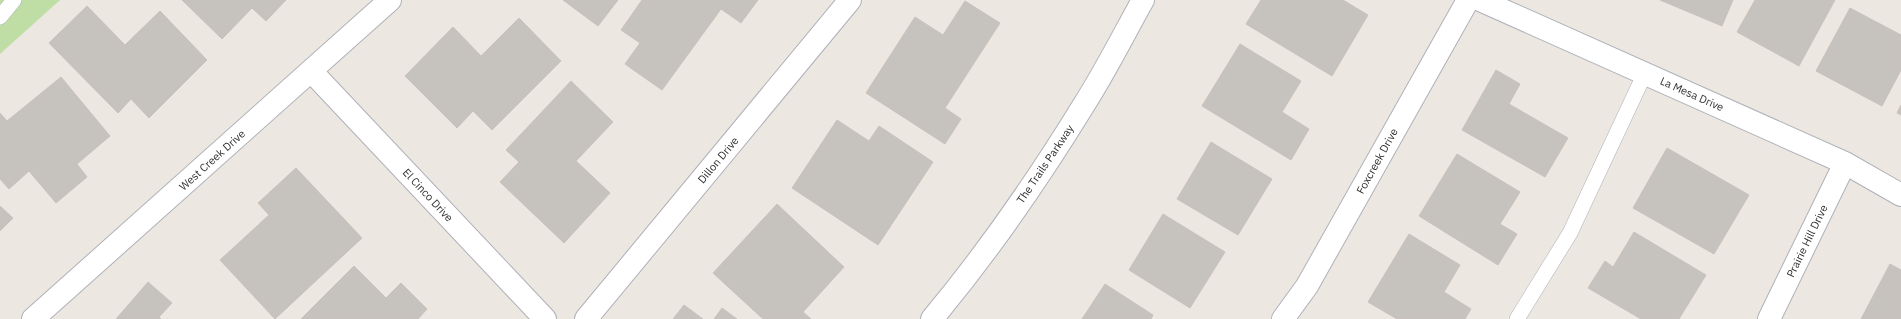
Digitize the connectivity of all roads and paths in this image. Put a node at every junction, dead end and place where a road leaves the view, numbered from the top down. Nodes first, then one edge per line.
1 (14, 0) edge
2 (390, 0) edge
3 (850, 0) edge
4 (1143, 0) edge
5 (1468, 0) edge
6 (1480, 0) edge
7 (0, 17) edge
8 (312, 72) junction
9 (1645, 73) junction
10 (1845, 162) junction
11 (1901, 195) edge
12 (33, 319) edge
13 (545, 319) edge
14 (586, 319) edge
15 (932, 319) edge
16 (1283, 319) edge
17 (1517, 319) edge
18 (1769, 319) edge

1 - 7 lane
2 - 8 street, West Creek Drive
3 - 14 street, Dillon Drive
4 - 15 street, The Trails Parkway
5 - 16 street, Foxcreek Drive
6 - 9 street, La Mesa Drive
8 - 12 street, West Creek Drive
8 - 13 street, El Cinco Drive
9 - 10 street, La Mesa Drive
9 - 17 lane
10 - 11 street, La Mesa Drive
10 - 18 street, Prairie Hill Drive

